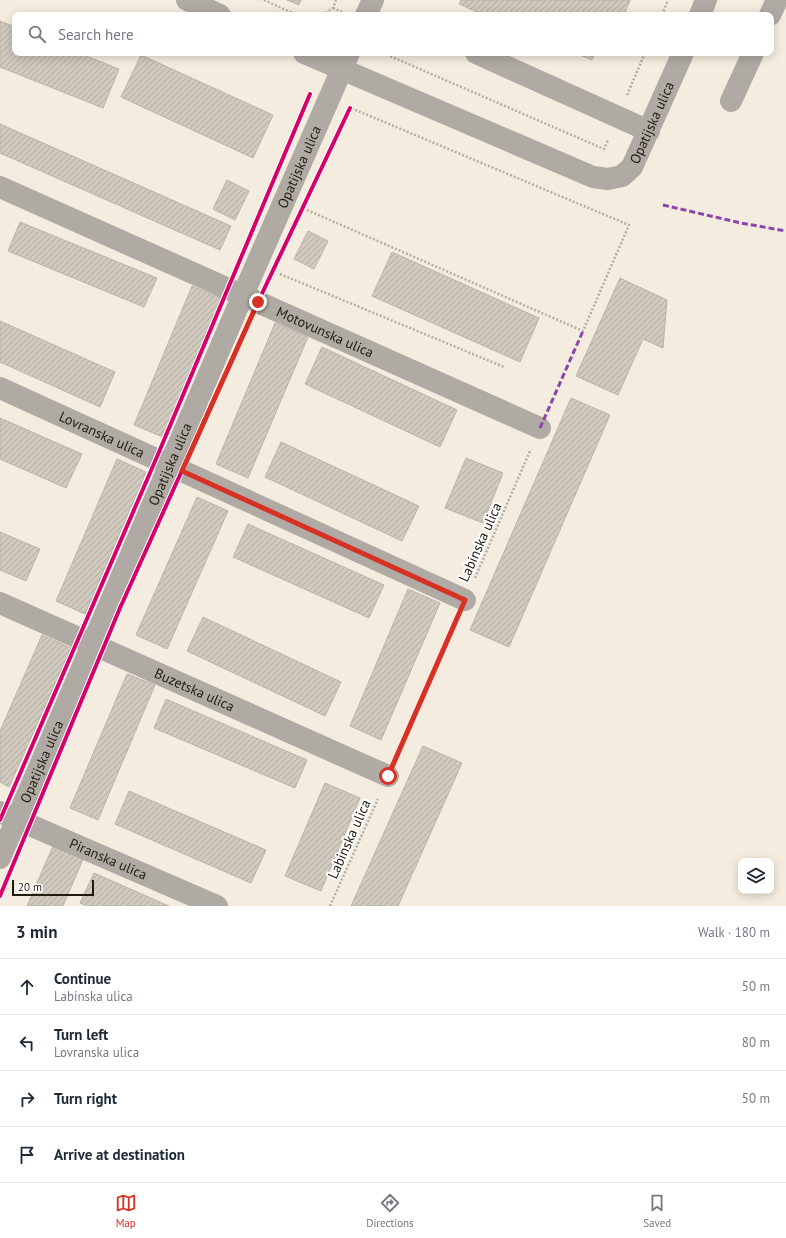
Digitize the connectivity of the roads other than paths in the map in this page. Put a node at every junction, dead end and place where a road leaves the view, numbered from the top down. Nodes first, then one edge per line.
1 (187, 0) edge
2 (373, 0) edge
3 (706, 0) edge
4 (777, 0) edge
5 (213, 12) edge
6 (367, 12) edge
7 (701, 12) edge
8 (771, 12) edge
9 (320, 56) edge
10 (483, 56) edge
11 (682, 56) edge
12 (752, 56) edge
13 (346, 61) edge
14 (731, 101) dead end
15 (649, 131) junction
16 (0, 187) edge
17 (243, 296) junction
18 (0, 388) edge
19 (540, 428) road end
20 (170, 466) junction
21 (465, 600) road end
22 (0, 603) edge
23 (93, 644) junction
24 (388, 776) road end
25 (8, 815) edge
26 (0, 858) edge
27 (217, 906) edge

1 - 5 street
2 - 6 street
3 - 7 street
4 - 8 street
9 - 13 street
10 - 15 street
11 - 15 street, Opatijska ulica
12 - 14 street
13 - 15 street, Opatijska ulica
13 - 17 street, Opatijska ulica
16 - 17 street, Motovunska ulica
17 - 19 street, Motovunska ulica
17 - 20 street, Opatijska ulica
18 - 20 street, Lovranska ulica
20 - 21 street, Lovranska ulica
20 - 23 street, Opatijska ulica
22 - 23 street, Buzetska ulica
23 - 24 street, Buzetska ulica
23 - 25 street, Opatijska ulica
25 - 26 street, Opatijska ulica
25 - 27 street, Piranska ulica

